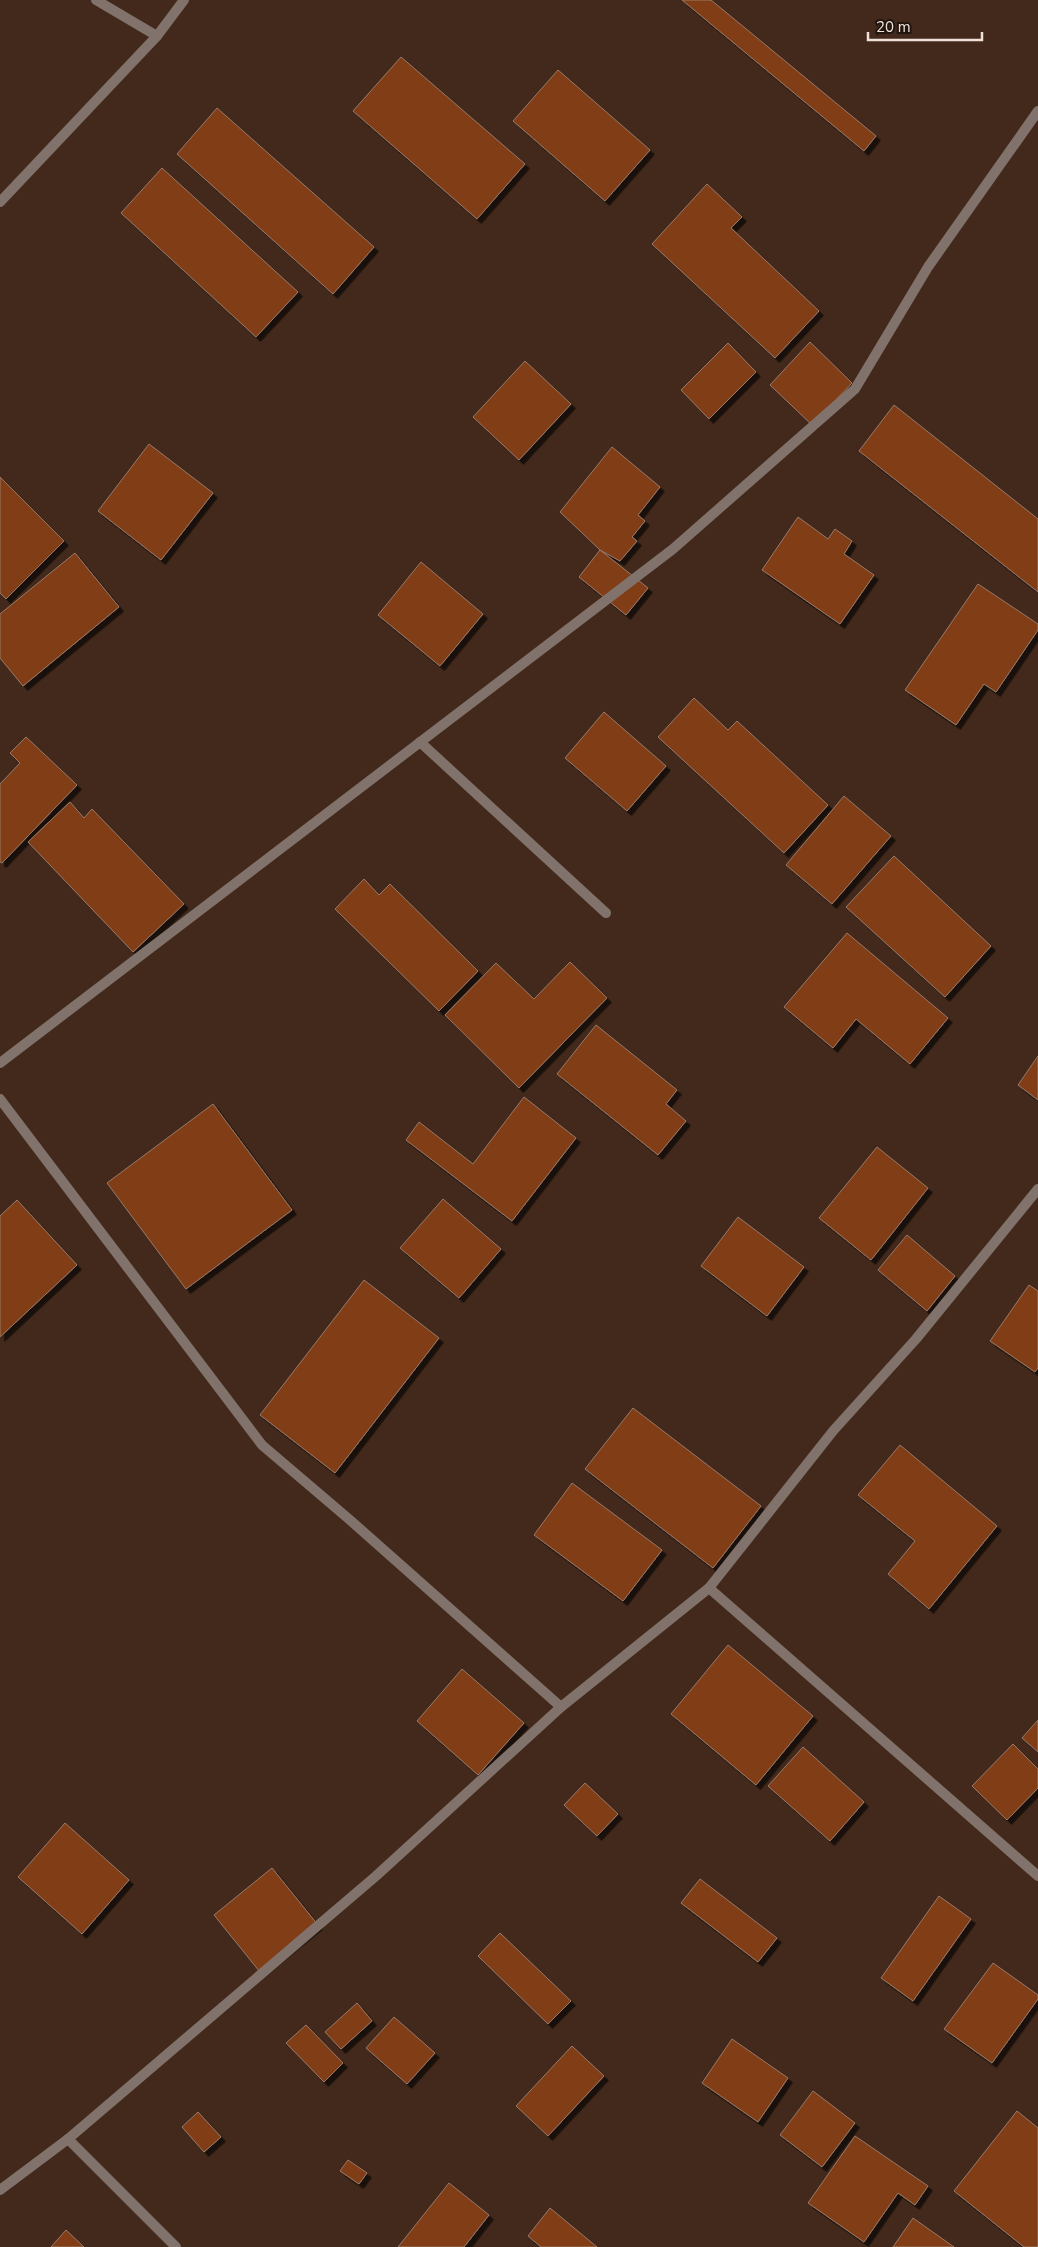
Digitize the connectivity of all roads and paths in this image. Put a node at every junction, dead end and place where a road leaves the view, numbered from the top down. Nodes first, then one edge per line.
1 (96, 0) edge
2 (184, 0) edge
3 (157, 36) junction
4 (1038, 111) edge
5 (0, 202) edge
6 (420, 742) junction
7 (606, 913) dead end
8 (0, 1063) edge
9 (0, 1099) edge
10 (1038, 1189) edge
11 (709, 1588) junction
12 (560, 1707) junction
13 (1038, 1876) edge
14 (68, 2139) junction
15 (0, 2190) edge
16 (176, 2247) edge

1 - 3 street
2 - 3 street
3 - 5 street
4 - 6 street
6 - 7 street
6 - 8 street
9 - 12 street
10 - 11 street
11 - 12 street
11 - 13 street
12 - 14 street
14 - 15 street
14 - 16 street

